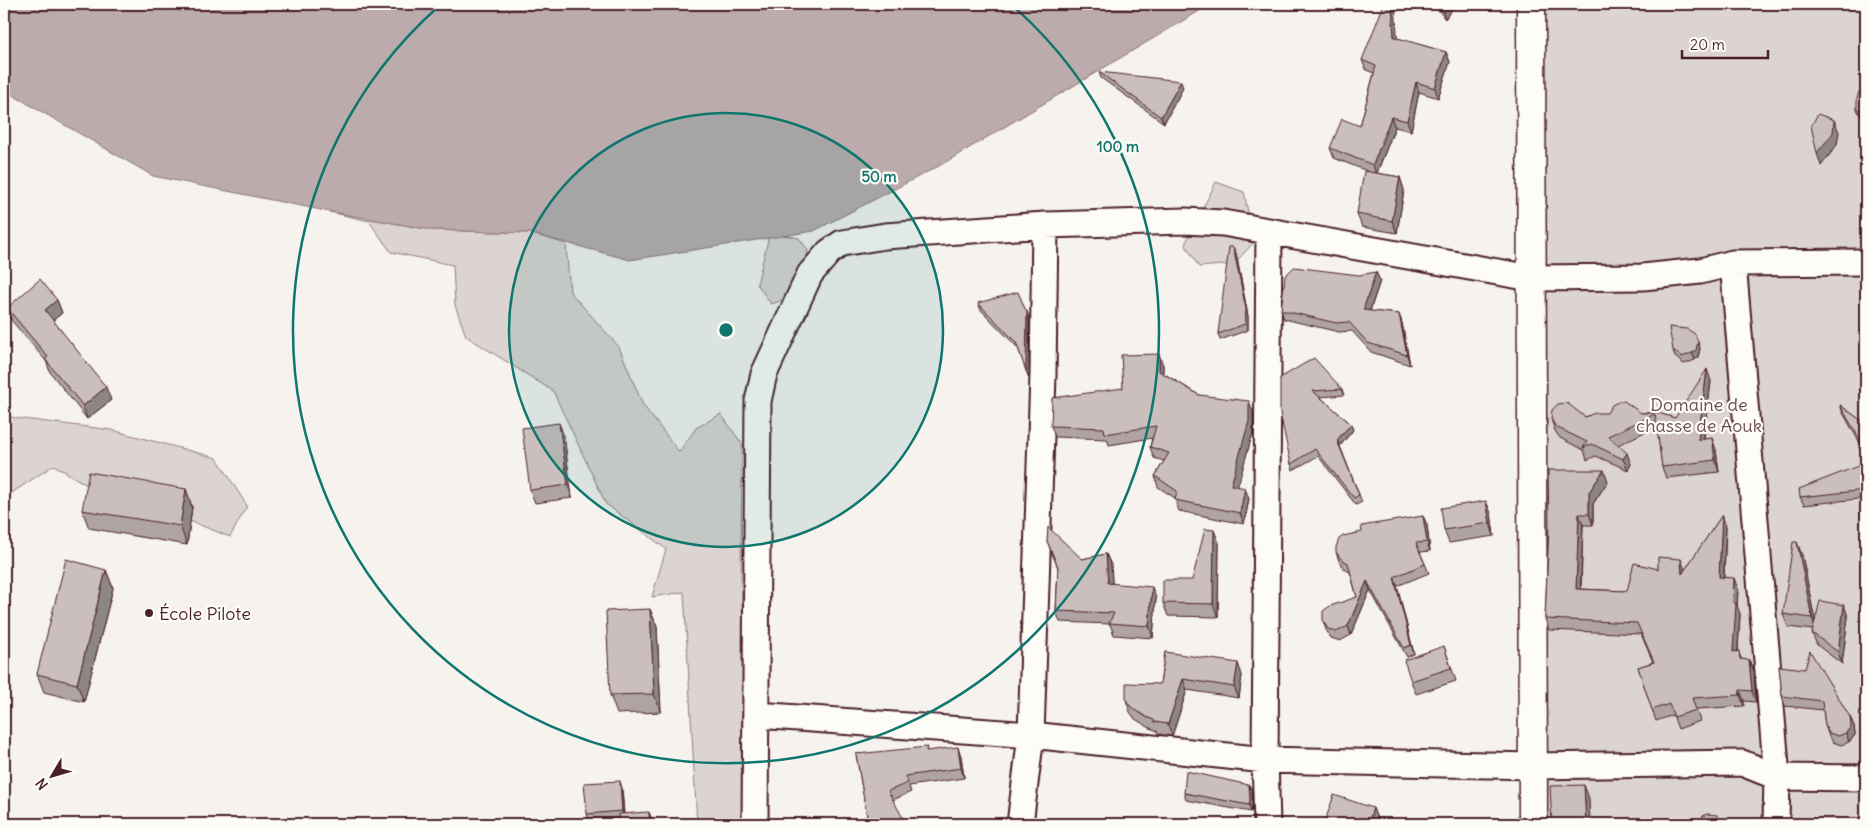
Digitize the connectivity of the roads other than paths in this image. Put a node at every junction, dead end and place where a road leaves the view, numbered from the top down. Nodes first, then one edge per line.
1 (1531, 4) edge
2 (1045, 225) junction
3 (1269, 231) junction
4 (1866, 262) edge
5 (1733, 263) junction
6 (1531, 278) junction
7 (757, 715) junction
8 (1031, 734) junction
9 (1265, 760) junction
10 (1532, 766) junction
11 (1777, 777) junction
12 (1866, 778) edge
13 (755, 824) edge
14 (1020, 824) edge
15 (1267, 824) edge
16 (1532, 824) edge
17 (1776, 824) edge

1 - 6 street
2 - 3 street
2 - 7 street
2 - 8 street
3 - 6 street
3 - 9 street
4 - 5 street
5 - 6 street
5 - 11 street
6 - 10 street
7 - 8 street
7 - 13 street
8 - 9 street
8 - 14 street
9 - 10 street
9 - 15 street
10 - 11 street
10 - 16 street
11 - 12 street
11 - 17 street

